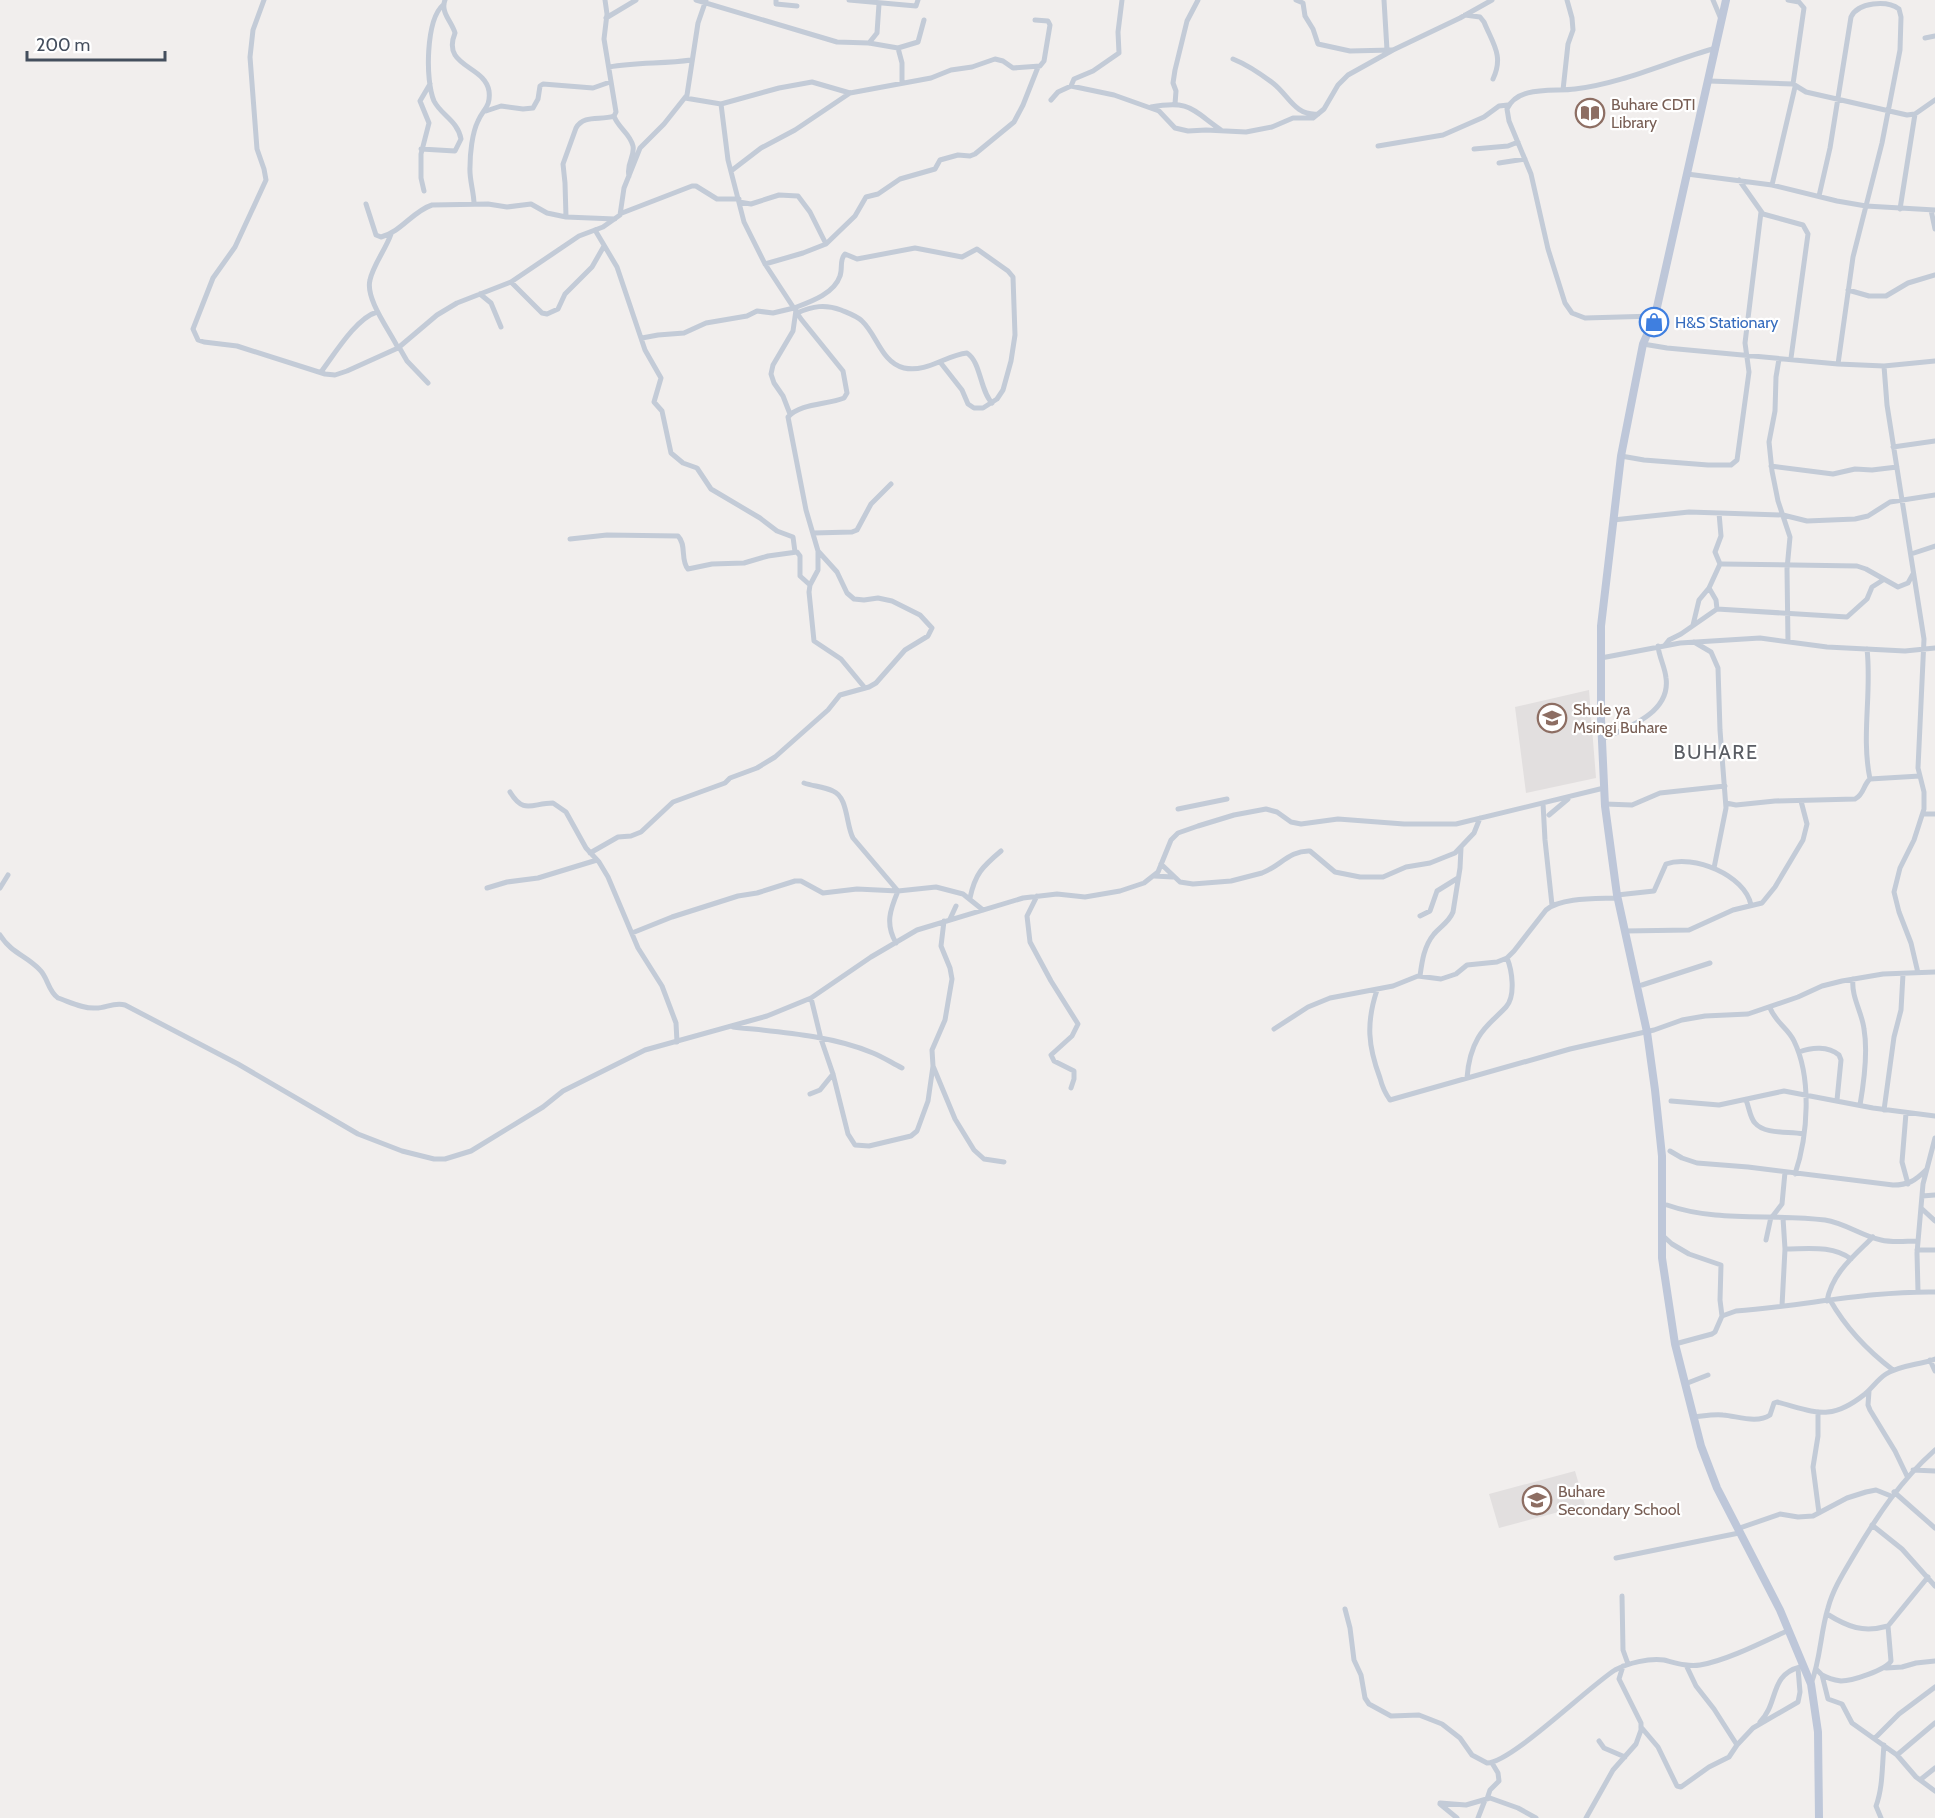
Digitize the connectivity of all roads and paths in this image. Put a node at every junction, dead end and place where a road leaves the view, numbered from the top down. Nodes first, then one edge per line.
1 (264, 0) edge
2 (605, 0) edge
3 (636, 0) edge
4 (696, 0) edge
5 (774, 0) edge
6 (849, 0) edge
7 (918, 0) edge
8 (1122, 0) edge
9 (1198, 0) edge
10 (1296, 0) edge
11 (1384, 0) edge
12 (1492, 0) edge
13 (1713, 0) edge
14 (1726, 0) edge
15 (1788, 0) edge
16 (444, 2) edge
17 (705, 2) edge
18 (1484, 2) edge
19 (1569, 2) edge
20 (879, 4) junction
21 (797, 6) dead end
22 (1466, 15) junction
23 (606, 18) junction
24 (1721, 19) junction
25 (924, 20) dead end
26 (1035, 20) dead end
27 (1935, 36) edge
28 (1925, 38) dead end
29 (869, 44) junction
30 (898, 48) junction
31 (1716, 48) junction
32 (1390, 50) junction
33 (1233, 59) dead end
34 (692, 60) junction
35 (609, 67) junction
36 (1038, 67) junction
37 (1493, 79) dead end
38 (1709, 81) junction
39 (610, 82) junction
40 (902, 82) junction
41 (430, 84) junction
42 (1794, 85) junction
43 (1071, 86) junction
44 (1563, 90) junction
45 (850, 93) junction
46 (685, 98) junction
47 (1837, 99) junction
48 (1051, 100) dead end
49 (1935, 100) edge
50 (721, 104) junction
51 (1175, 104) junction
52 (1508, 105) junction
53 (1150, 107) junction
54 (1887, 110) junction
55 (486, 111) junction
56 (1320, 114) junction
57 (1915, 114) junction
58 (614, 116) junction
59 (1222, 131) junction
60 (1518, 142) junction
61 (1378, 146) dead end
62 (1474, 148) dead end
63 (421, 149) junction
64 (1525, 159) junction
65 (1499, 163) dead end
66 (731, 171) junction
67 (1687, 174) junction
68 (629, 176) junction
69 (1739, 180) junction
70 (1772, 184) junction
71 (424, 191) dead end
72 (1818, 196) junction
73 (739, 200) junction
74 (366, 204) dead end
75 (474, 204) junction
76 (1866, 206) junction
77 (1900, 209) junction
78 (1933, 210) edge
79 (1761, 212) junction
80 (622, 213) junction
81 (566, 217) junction
82 (616, 219) junction
83 (1935, 229) edge
84 (595, 230) junction
85 (391, 234) junction
86 (826, 243) junction
87 (604, 246) junction
88 (765, 264) junction
89 (1935, 275) edge
90 (511, 282) junction
91 (1848, 290) junction
92 (480, 294) junction
93 (795, 310) junction
94 (377, 312) junction
95 (1655, 316) junction
96 (501, 327) dead end
97 (642, 339) junction
98 (1643, 344) junction
99 (399, 348) junction
100 (1747, 355) junction
101 (1791, 358) junction
102 (1779, 359) junction
103 (1935, 361) edge
104 (940, 362) junction
105 (1838, 364) junction
106 (1884, 366) junction
107 (321, 372) junction
108 (428, 383) dead end
109 (992, 403) junction
110 (790, 414) junction
111 (1935, 441) edge
112 (1893, 447) junction
113 (1621, 456) junction
114 (1771, 466) junction
115 (1897, 467) junction
116 (891, 484) dead end
117 (1935, 495) edge
118 (1903, 500) junction
119 (1719, 513) junction
120 (1783, 516) junction
121 (1613, 520) junction
122 (813, 533) junction
123 (570, 539) dead end
124 (1935, 546) edge
125 (818, 551) junction
126 (795, 552) junction
127 (1911, 554) junction
128 (1719, 564) junction
129 (1788, 564) junction
130 (1914, 573) junction
131 (1883, 580) junction
132 (810, 585) junction
133 (1709, 588) junction
134 (1717, 609) junction
135 (1788, 614) junction
136 (1693, 625) junction
137 (1692, 642) junction
138 (1788, 642) junction
139 (1665, 645) junction
140 (1658, 646) junction
141 (1935, 648) edge
142 (1867, 649) junction
143 (1923, 649) junction
144 (1601, 658) junction
145 (865, 688) junction
146 (1602, 739) junction
147 (1920, 776) junction
148 (1870, 779) junction
149 (804, 783) dead end
150 (1725, 786) junction
151 (1604, 788) junction
152 (510, 792) dead end
153 (1574, 795) junction
154 (1227, 798) dead end
155 (1800, 801) junction
156 (1543, 803) junction
157 (1726, 803) junction
158 (1605, 804) junction
159 (1178, 809) dead end
160 (1923, 814) junction
161 (1935, 814) edge
162 (1549, 815) dead end
163 (1480, 818) junction
164 (1461, 848) junction
165 (1000, 851) dead end
166 (590, 853) junction
167 (597, 860) junction
168 (1161, 864) junction
169 (1714, 868) junction
170 (8, 875) dead end
171 (1154, 876) junction
172 (1174, 877) junction
173 (1458, 878) junction
174 (0, 888) edge
175 (488, 888) dead end
176 (898, 891) junction
177 (1037, 896) junction
178 (1618, 896) junction
179 (970, 898) junction
180 (1552, 905) junction
181 (1751, 905) junction
182 (956, 906) dead end
183 (983, 910) junction
184 (1420, 916) dead end
185 (947, 920) junction
186 (1625, 931) junction
187 (632, 933) junction
188 (0, 935) edge
189 (896, 943) junction
190 (1507, 958) junction
191 (1710, 963) dead end
192 (1935, 972) edge
193 (1918, 973) junction
194 (1903, 974) junction
195 (1420, 976) junction
196 (1853, 979) junction
197 (1642, 985) dead end
198 (1377, 990) junction
199 (811, 998) junction
200 (1770, 1008) junction
201 (729, 1026) junction
202 (1274, 1029) dead end
203 (1647, 1032) junction
204 (821, 1039) junction
205 (677, 1042) junction
206 (1799, 1052) junction
207 (933, 1066) junction
208 (902, 1068) dead end
209 (833, 1074) junction
210 (1467, 1078) junction
211 (1071, 1088) dead end
212 (810, 1094) dead end
213 (1805, 1094) junction
214 (1746, 1100) junction
215 (1837, 1100) junction
216 (1671, 1101) dead end
217 (1860, 1105) junction
218 (1884, 1110) junction
219 (1906, 1113) junction
220 (1935, 1116) edge
221 (1803, 1134) junction
222 (1935, 1138) edge
223 (1670, 1151) dead end
224 (1004, 1162) dead end
225 (1926, 1170) junction
226 (1785, 1172) junction
227 (1795, 1174) junction
228 (1908, 1184) junction
229 (1935, 1195) edge
230 (1922, 1196) junction
231 (1782, 1204) junction
232 (1667, 1205) dead end
233 (1921, 1208) junction
234 (1771, 1217) junction
235 (1784, 1218) junction
236 (1935, 1221) edge
237 (1662, 1236) junction
238 (1873, 1237) junction
239 (1766, 1240) dead end
240 (1918, 1241) junction
241 (1785, 1249) junction
242 (1917, 1250) junction
243 (1935, 1250) edge
244 (1851, 1259) junction
245 (1918, 1291) junction
246 (1935, 1292) edge
247 (1829, 1300) junction
248 (1782, 1306) junction
249 (1722, 1316) junction
250 (1675, 1344) junction
251 (1933, 1360) edge
252 (1893, 1371) junction
253 (1935, 1371) edge
254 (1708, 1375) dead end
255 (1685, 1384) junction
256 (1869, 1391) junction
257 (1818, 1413) junction
258 (1694, 1417) junction
259 (1935, 1450) edge
260 (1913, 1470) junction
261 (1935, 1471) edge
262 (1907, 1476) junction
263 (1893, 1494) junction
264 (1819, 1513) junction
265 (1872, 1525) junction
266 (1935, 1528) edge
267 (1738, 1531) junction
268 (1616, 1558) dead end
269 (1928, 1577) junction
270 (1935, 1586) edge
271 (1622, 1596) dead end
272 (1345, 1609) dead end
273 (1827, 1614) junction
274 (1888, 1626) junction
275 (1789, 1630) junction
276 (1935, 1661) edge
277 (1625, 1665) junction
278 (1686, 1665) junction
279 (1801, 1667) junction
280 (1884, 1668) junction
281 (1819, 1672) junction
282 (1811, 1684) junction
283 (1935, 1687) edge
284 (1935, 1723) edge
285 (1641, 1727) junction
286 (1753, 1728) junction
287 (1875, 1738) junction
288 (1599, 1741) dead end
289 (1737, 1744) junction
290 (1884, 1745) junction
291 (1897, 1755) junction
292 (1625, 1757) junction
293 (1492, 1763) junction
294 (1935, 1768) edge
295 (1920, 1780) junction
296 (1935, 1791) edge
297 (1486, 1799) junction
298 (1457, 1818) edge
299 (1478, 1818) edge
300 (1536, 1818) edge
301 (1586, 1818) edge
302 (1819, 1818) edge
303 (1881, 1818) edge

1 - 107 street
2 - 23 street
3 - 23 street
4 - 17 street
5 - 21 street
6 - 20 street
7 - 20 street
8 - 43 street
9 - 51 street
10 - 32 street
11 - 32 street
12 - 18 street
13 - 24 street
14 - 24 main road
15 - 42 street
16 - 41 street
16 - 55 street
17 - 29 street
17 - 34 street
18 - 22 street
19 - 44 street
20 - 29 street
22 - 32 street
22 - 37 street
23 - 35 street
24 - 31 main road
25 - 30 street
26 - 36 street
27 - 28 street
29 - 30 street
30 - 40 street
31 - 38 main road
31 - 44 street
32 - 56 street
33 - 56 street
34 - 35 street
34 - 46 street
35 - 39 street
36 - 40 street
36 - 86 street
38 - 42 street
38 - 67 main road
39 - 55 street
39 - 58 street
40 - 45 street
41 - 63 street
41 - 63 street
42 - 47 street
42 - 70 street
43 - 48 street
43 - 53 street
44 - 52 street
45 - 50 street
45 - 66 street
46 - 50 street
46 - 68 street
47 - 54 street
47 - 54 street
47 - 72 street
49 - 57 street
50 - 66 street
51 - 53 street
51 - 59 street
52 - 60 street
52 - 61 street
53 - 59 street
54 - 57 street
54 - 76 street
55 - 75 street
56 - 59 street
57 - 77 street
58 - 68 street
58 - 81 street
60 - 62 street
60 - 64 street
63 - 71 street
64 - 65 street
64 - 95 street
66 - 73 street
67 - 69 street
67 - 95 main road
68 - 80 street
69 - 70 street
69 - 79 street
70 - 72 street
72 - 76 street
73 - 80 street
73 - 86 street
73 - 88 street
74 - 85 street
75 - 81 street
75 - 85 street
76 - 77 street
76 - 91 street
77 - 78 street
78 - 83 street
79 - 100 street
79 - 101 street
80 - 82 street
81 - 82 street
82 - 84 street
84 - 87 street
84 - 90 street
85 - 94 street
86 - 88 street
87 - 90 street
87 - 97 street
88 - 93 street
89 - 91 street
90 - 92 street
91 - 105 street
92 - 96 street
92 - 99 street
93 - 97 street
93 - 104 street
93 - 109 street
93 - 110 street
93 - 110 street
94 - 99 street
94 - 107 street
95 - 98 main road
97 - 126 street
98 - 100 street
98 - 113 main road
99 - 107 street
99 - 108 street
100 - 102 street
100 - 113 street
101 - 102 street
101 - 105 street
102 - 114 street
103 - 106 street
104 - 109 street
104 - 109 street
105 - 106 street
106 - 112 street
110 - 122 street
111 - 112 street
112 - 115 street
113 - 121 main road
114 - 115 street
114 - 120 street
115 - 118 street
116 - 122 street
117 - 118 street
118 - 120 street
118 - 127 street
119 - 120 street
119 - 121 street
119 - 128 street
120 - 129 street
121 - 144 main road
122 - 125 street
123 - 126 street
124 - 127 street
125 - 132 street
125 - 145 street
126 - 132 street
127 - 130 street
128 - 129 street
128 - 133 street
129 - 131 street
129 - 135 street
130 - 131 street
130 - 143 street
131 - 135 street
132 - 145 street
133 - 134 street
133 - 136 street
134 - 135 street
134 - 136 street
135 - 138 street
136 - 139 street
137 - 138 street
137 - 139 street
137 - 150 street
138 - 142 street
139 - 140 street
140 - 144 street
140 - 146 street
141 - 143 street
142 - 143 street
142 - 148 street
143 - 147 street
144 - 146 main road
145 - 166 street
146 - 151 main road
147 - 148 street
147 - 160 street
148 - 155 street
149 - 176 street
150 - 157 street
150 - 158 street
151 - 153 street
151 - 158 main road
152 - 166 street
153 - 156 street
153 - 162 street
154 - 159 street
155 - 157 street
155 - 181 street
156 - 163 street
156 - 180 street
157 - 169 street
158 - 178 main road
160 - 161 street
160 - 193 street
163 - 164 street
163 - 168 street
164 - 172 street
164 - 173 street
165 - 179 street
166 - 167 street
167 - 175 street
167 - 187 street
168 - 171 street
168 - 172 street
169 - 178 street
169 - 181 street
170 - 174 street
171 - 172 street
171 - 177 street
173 - 184 street
173 - 195 street
176 - 179 street
176 - 187 street
176 - 189 street
177 - 183 street
177 - 211 street
178 - 180 street
178 - 186 main road
179 - 183 street
180 - 190 street
181 - 186 street
182 - 185 street
183 - 185 street
185 - 189 street
185 - 207 street
186 - 203 main road
187 - 205 street
188 - 205 street
189 - 199 street
190 - 195 street
190 - 210 street
191 - 197 street
192 - 193 street
193 - 194 street
194 - 196 street
194 - 218 street
195 - 198 street
196 - 200 street
196 - 217 street
198 - 202 street
198 - 210 street
199 - 201 street
199 - 204 street
200 - 203 street
200 - 206 street
201 - 204 street
201 - 205 street
203 - 210 street
203 - 237 main road
204 - 208 street
204 - 209 street
206 - 213 street
206 - 215 street
207 - 209 street
207 - 224 street
209 - 212 street
213 - 214 street
213 - 215 street
213 - 221 street
214 - 216 street
214 - 221 street
215 - 217 street
217 - 218 street
218 - 219 street
219 - 220 street
219 - 228 street
221 - 227 street
222 - 225 street
223 - 226 street
225 - 228 street
225 - 230 street
226 - 227 street
226 - 231 street
227 - 228 street
229 - 230 street
230 - 233 street
231 - 234 street
231 - 235 street
232 - 234 street
233 - 236 street
233 - 240 street
234 - 235 street
234 - 239 street
235 - 238 street
235 - 241 street
237 - 249 street
237 - 250 main road
238 - 240 street
238 - 244 street
240 - 242 street
241 - 244 street
241 - 248 street
242 - 243 street
242 - 245 street
244 - 247 street
245 - 246 street
245 - 247 street
247 - 248 street
247 - 252 street
248 - 249 street
249 - 250 street
250 - 255 main road
251 - 252 street
251 - 253 street
252 - 256 street
254 - 255 street
255 - 258 main road
256 - 257 street
256 - 262 street
257 - 258 street
257 - 264 street
258 - 267 main road
259 - 260 street
260 - 261 street
260 - 262 street
262 - 263 street
263 - 264 street
263 - 265 street
263 - 266 street
264 - 267 street
265 - 269 street
265 - 273 street
267 - 268 street
267 - 275 main road
269 - 270 street
269 - 274 street
271 - 277 street
272 - 293 street
273 - 274 street
273 - 281 street
274 - 280 street
275 - 278 street
275 - 279 main road
276 - 280 street
277 - 278 street
277 - 285 street
277 - 293 street
278 - 289 street
279 - 282 main road
279 - 286 street
279 - 286 street
280 - 281 street
281 - 282 street
281 - 287 street
282 - 302 main road
283 - 287 street
284 - 291 street
285 - 289 street
285 - 292 street
286 - 289 street
287 - 290 street
288 - 292 street
290 - 291 street
290 - 303 street
291 - 295 street
292 - 301 street
293 - 297 street
294 - 295 street
295 - 296 street
297 - 298 street
297 - 299 street
297 - 300 street

